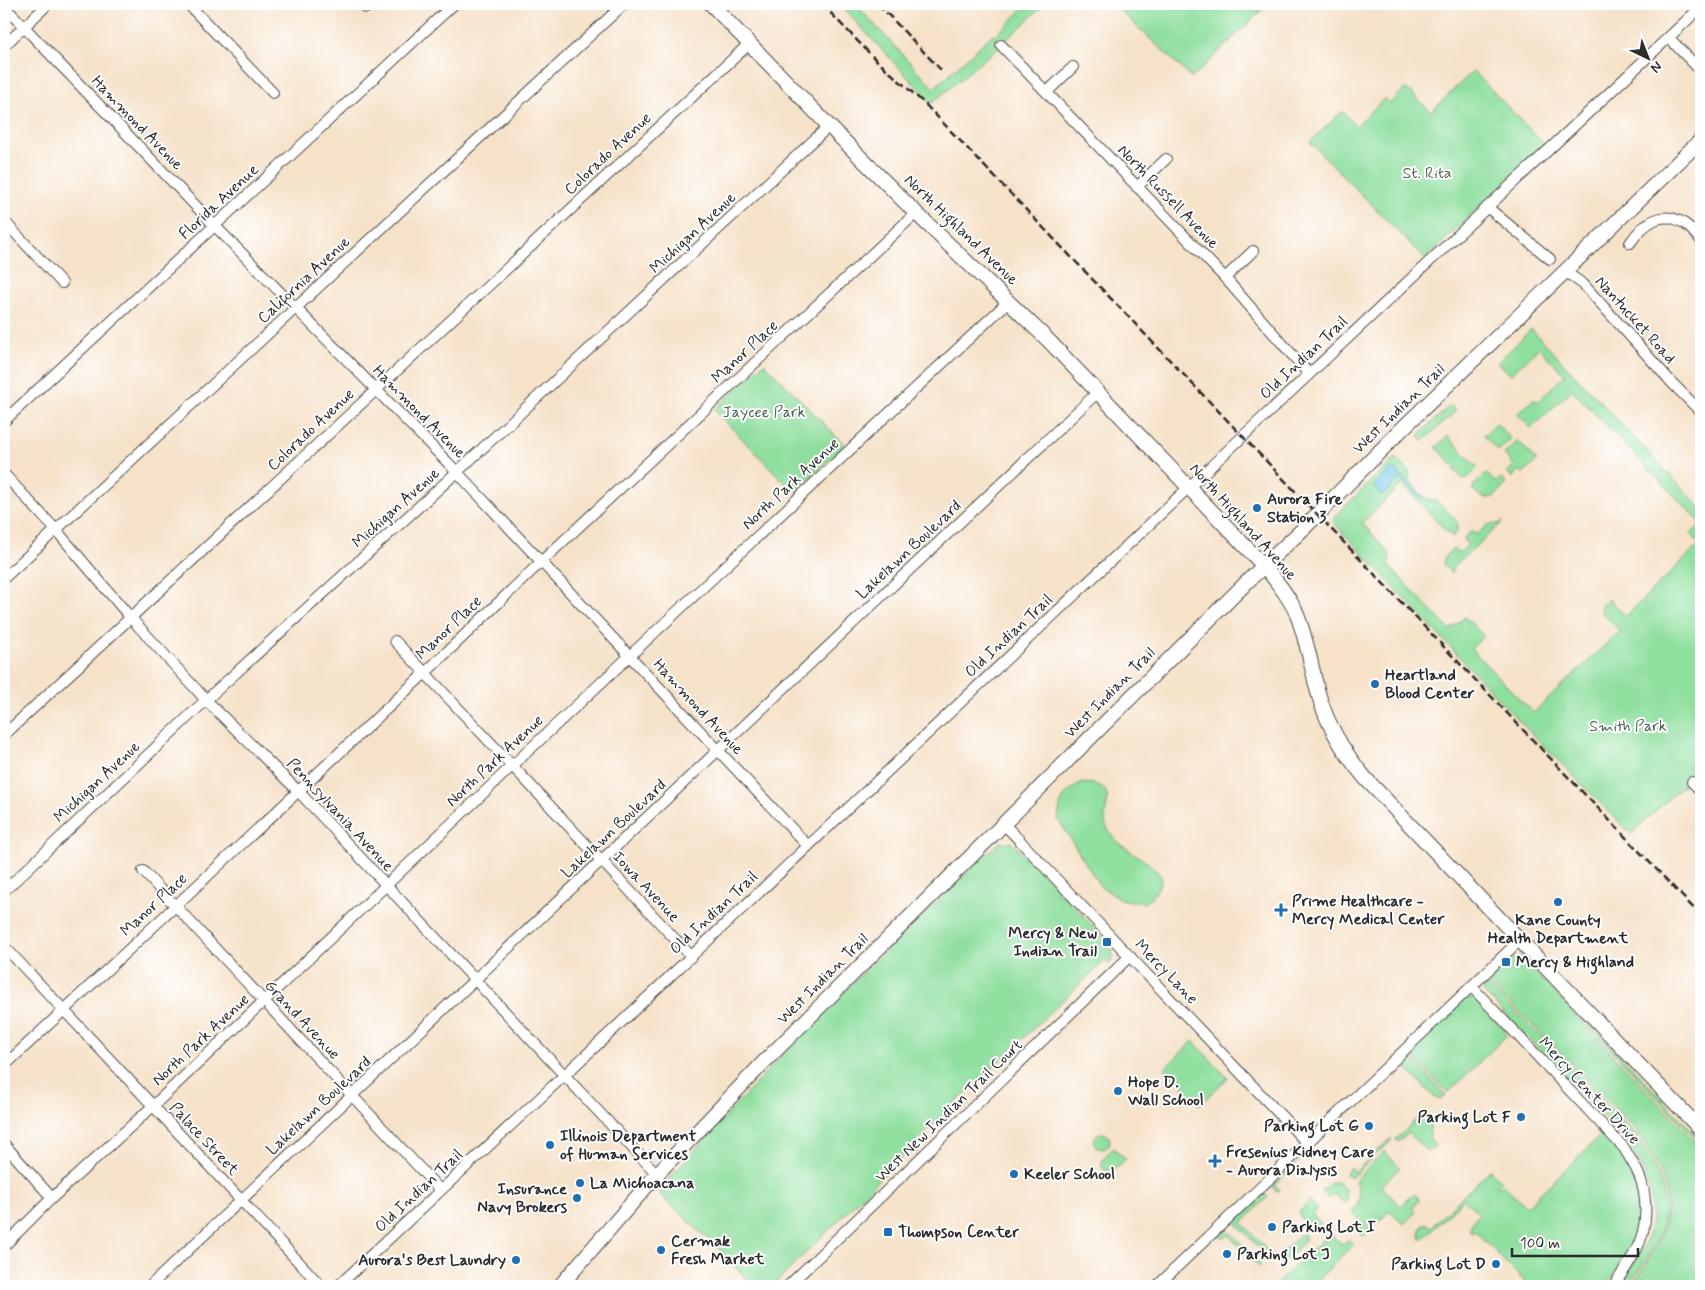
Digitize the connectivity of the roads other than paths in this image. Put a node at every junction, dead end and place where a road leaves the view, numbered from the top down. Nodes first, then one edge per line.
1 (48, 4) edge
2 (188, 4) edge
3 (454, 4) edge
4 (624, 4) edge
5 (712, 4) edge
6 (4, 6) edge
7 (1701, 7) edge
8 (24, 27) junction
9 (1669, 38) junction
10 (749, 44) junction
11 (1002, 45) dead end
12 (4, 46) edge
13 (1073, 67) dead end
14 (1701, 71) edge
15 (1047, 92) junction
16 (272, 93) dead end
17 (829, 126) junction
18 (1701, 140) edge
19 (1166, 159) dead end
20 (1137, 187) junction
21 (1487, 207) junction
22 (916, 213) junction
23 (4, 221) edge
24 (215, 226) junction
25 (1701, 240) edge
26 (1630, 243) dead end
27 (1253, 251) dead end
28 (1550, 259) dead end
29 (1566, 272) junction
30 (1225, 278) junction
31 (62, 283) dead end
32 (1009, 301) junction
33 (296, 308) junction
34 (1310, 374) junction
35 (376, 390) junction
36 (1098, 392) junction
37 (1701, 412) edge
38 (4, 421) edge
39 (457, 472) junction
40 (4, 474) edge
41 (1188, 488) junction
42 (56, 530) junction
43 (542, 561) junction
44 (1264, 566) junction
45 (4, 578) edge
46 (130, 617) junction
47 (395, 641) dead end
48 (630, 656) junction
49 (425, 673) junction
50 (206, 700) junction
51 (4, 735) edge
52 (718, 750) junction
53 (512, 766) junction
54 (1692, 782) dead end
55 (298, 791) junction
56 (1701, 791) edge
57 (1002, 823) junction
58 (808, 846) junction
59 (602, 861) junction
60 (142, 870) dead end
61 (386, 885) junction
62 (4, 891) edge
63 (176, 906) junction
64 (1520, 940) junction
65 (4, 946) edge
66 (691, 956) junction
67 (1130, 956) junction
68 (475, 980) junction
69 (1471, 986) junction
70 (264, 1001) junction
71 (63, 1010) junction
72 (4, 1066) edge
73 (563, 1075) junction
74 (351, 1096) junction
75 (153, 1106) junction
76 (1701, 1130) edge
77 (1307, 1143) junction
78 (4, 1144) edge
79 (657, 1174) junction
80 (440, 1190) junction
81 (52, 1198) junction
82 (240, 1200) junction
83 (4, 1246) edge
84 (150, 1286) edge
85 (321, 1286) edge
86 (338, 1286) edge
87 (560, 1286) edge
88 (788, 1286) edge
89 (1157, 1286) edge
90 (1614, 1286) edge

1 - 8 street
2 - 16 street
3 - 24 street, Florida Avenue
4 - 33 street, California Avenue
5 - 10 main road, North Highland Avenue
6 - 8 street, Hammond Avenue
7 - 9 street, Old Indian Trail
8 - 12 street
8 - 24 street, Hammond Avenue
9 - 14 street
9 - 21 street, Old Indian Trail
10 - 17 main road, North Highland Avenue
10 - 35 street, Colorado Avenue
11 - 15 street, North Russell Avenue
13 - 15 street
15 - 20 street, North Russell Avenue
17 - 22 main road, North Highland Avenue
17 - 39 street, Michigan Avenue
18 - 29 main road, West Indian Trail
19 - 20 street
20 - 30 street, North Russell Avenue
21 - 28 street
21 - 34 street, Old Indian Trail
22 - 32 main road, North Highland Avenue
22 - 43 street, Manor Place
23 - 31 street
24 - 33 street, Hammond Avenue
24 - 38 street, Florida Avenue
25 - 26 street
27 - 30 street
29 - 37 street, Nantucket Road
29 - 44 main road, West Indian Trail
30 - 34 street, North Russell Avenue
32 - 36 main road, North Highland Avenue
32 - 48 street, North Park Avenue
33 - 35 street, Hammond Avenue
33 - 42 street, California Avenue
34 - 41 street, Old Indian Trail
35 - 39 street, Hammond Avenue
35 - 46 street, Colorado Avenue
36 - 41 main road, North Highland Avenue
36 - 52 street, Lakelawn Boulevard
39 - 43 street, Hammond Avenue
39 - 50 street, Michigan Avenue
40 - 42 street, Pennsylvania Avenue
41 - 44 main road, North Highland Avenue
41 - 58 street, Old Indian Trail
42 - 45 street, California Avenue
42 - 46 street, Pennsylvania Avenue
43 - 48 street, Hammond Avenue
43 - 49 street, Manor Place
44 - 57 main road, West Indian Trail
44 - 64 main road, North Highland Avenue
46 - 50 street, Pennsylvania Avenue
46 - 51 street, Colorado Avenue
47 - 49 street, Iowa Avenue
48 - 52 street, Hammond Avenue
48 - 53 street, North Park Avenue
49 - 53 street, Iowa Avenue
49 - 55 street, Manor Place
50 - 55 street, Pennsylvania Avenue
50 - 62 street, Michigan Avenue
52 - 58 street, Hammond Avenue
52 - 59 street, Lakelawn Boulevard
53 - 59 street, Iowa Avenue
53 - 61 street, North Park Avenue
54 - 56 street
55 - 61 street, Pennsylvania Avenue
55 - 63 street, Manor Place
57 - 67 street, Mercy Lane
57 - 79 main road, West Indian Trail
58 - 66 street, Old Indian Trail
59 - 66 street, Iowa Avenue
59 - 68 street, Lakelawn Boulevard
60 - 63 street, Grand Avenue
61 - 68 street, Pennsylvania Avenue
61 - 70 street, North Park Avenue
63 - 70 street, Grand Avenue
63 - 71 street, Manor Place
64 - 69 street
64 - 76 main road, North Highland Avenue
65 - 71 street, Palace Street
66 - 73 street, Old Indian Trail
67 - 77 street, Mercy Lane
67 - 88 street, West New Indian Trail Court
68 - 73 street, Pennsylvania Avenue
68 - 74 street, Lakelawn Boulevard
69 - 77 street
69 - 90 street, Mercy Center Drive
70 - 74 street, Grand Avenue
70 - 75 street, North Park Avenue
71 - 72 street, Manor Place
71 - 75 street, Palace Street
73 - 79 street, Pennsylvania Avenue
73 - 80 street, Old Indian Trail
74 - 80 street, Grand Avenue
74 - 82 street, Lakelawn Boulevard
75 - 81 street, North Park Avenue
75 - 82 street, Palace Street
77 - 89 street
78 - 81 street
79 - 87 main road, West Indian Trail
80 - 86 street, Old Indian Trail
81 - 83 street, North Park Avenue
82 - 84 street, Lakelawn Boulevard
82 - 85 street, Palace Street

